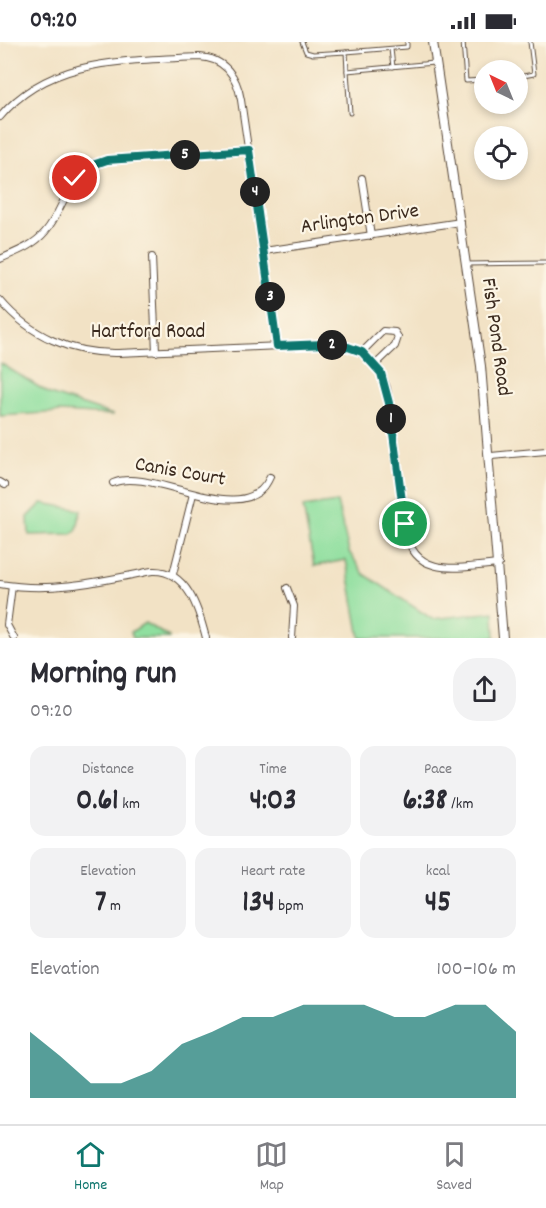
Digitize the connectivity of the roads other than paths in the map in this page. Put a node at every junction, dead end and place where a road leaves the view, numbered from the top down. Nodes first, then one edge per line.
1 (302, 42) edge
2 (406, 42) edge
3 (433, 42) edge
4 (463, 42) edge
5 (530, 42) edge
6 (391, 49) junction
7 (346, 52) junction
8 (436, 63) junction
9 (393, 67) junction
10 (347, 71) junction
11 (528, 75) edge
12 (474, 81) edge
13 (350, 113) dead end
14 (0, 117) edge
15 (249, 150) junction
16 (362, 178) dead end
17 (461, 222) junction
18 (370, 236) junction
19 (264, 251) junction
20 (152, 257) dead end
21 (0, 259) edge
22 (546, 263) edge
23 (467, 264) junction
24 (0, 300) edge
25 (277, 346) junction
26 (156, 352) junction
27 (362, 352) junction
28 (375, 365) junction
29 (546, 451) edge
30 (490, 456) junction
31 (270, 477) dead end
32 (113, 483) dead end
33 (193, 494) junction
34 (499, 564) junction
35 (173, 574) junction
36 (0, 584) edge
37 (12, 586) junction
38 (287, 588) dead end
39 (14, 638) edge
40 (206, 638) edge
41 (292, 638) edge
42 (503, 638) edge

1 - 7 lane
2 - 6 lane
3 - 8 street, Fish Pond Road
4 - 12 lane
5 - 11 lane
6 - 7 lane
6 - 9 lane
7 - 10 lane
8 - 9 lane
8 - 17 street, Fish Pond Road
9 - 10 lane
10 - 13 lane
14 - 15 street
15 - 19 street
15 - 21 street
16 - 18 street
17 - 18 street, Arlington Drive
17 - 23 street, Fish Pond Road
18 - 19 street, Arlington Drive
19 - 25 street
20 - 26 street
22 - 23 lane
23 - 30 street, Fish Pond Road
24 - 26 street, Hartford Road
25 - 26 street, Hartford Road
25 - 27 street, Hartford Road
27 - 28 street
27 - 28 street
28 - 34 street
29 - 30 street
30 - 34 street, Fish Pond Road
31 - 33 street, Canis Court
32 - 33 street, Canis Court
33 - 35 street
34 - 42 street, Fish Pond Road
35 - 37 street
35 - 40 street
36 - 37 street
37 - 39 street
38 - 41 street

